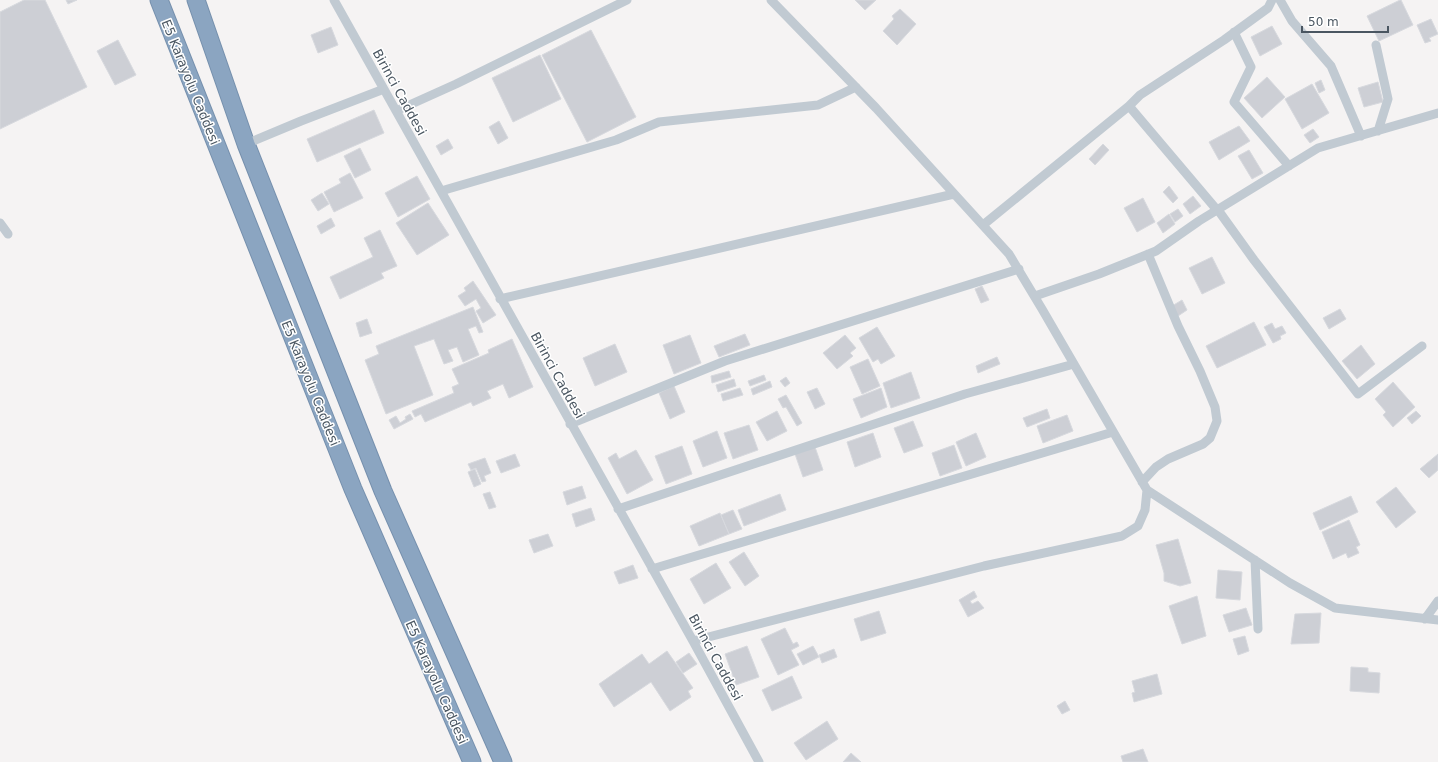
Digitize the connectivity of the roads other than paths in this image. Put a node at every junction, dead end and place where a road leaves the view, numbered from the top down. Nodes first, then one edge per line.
1 (159, 0) edge
2 (196, 0) edge
3 (334, 0) edge
4 (627, 0) edge
5 (771, 0) edge
6 (1272, 0) edge
7 (1280, 0) edge
8 (1234, 32) junction
9 (1376, 46) dead end
10 (856, 87) junction
11 (384, 89) junction
12 (1129, 106) junction
13 (396, 111) junction
14 (1438, 113) edge
15 (1378, 131) junction
16 (1361, 136) junction
17 (246, 144) junction
18 (1289, 166) junction
19 (441, 192) junction
20 (954, 194) junction
21 (1217, 210) junction
22 (0, 223) edge
23 (983, 225) junction
24 (8, 234) dead end
25 (1148, 254) junction
26 (1019, 269) junction
27 (1035, 296) junction
28 (500, 299) junction
29 (1422, 346) dead end
30 (1074, 364) junction
31 (570, 424) junction
32 (1113, 432) junction
33 (1144, 486) junction
34 (618, 509) junction
35 (1254, 560) junction
36 (652, 569) junction
37 (1438, 601) edge
38 (1425, 619) junction
39 (1438, 620) edge
40 (1258, 629) dead end
41 (693, 641) junction
42 (472, 762) edge
43 (503, 762) edge
44 (759, 762) edge

1 - 42 highway, E5 Karayolu Caddesi
2 - 17 highway, E5 Karayolu Caddesi
3 - 11 street, Birinci Caddesi
4 - 13 street
5 - 10 street
6 - 8 street
7 - 16 street
8 - 12 street
8 - 18 street
9 - 15 street
10 - 19 street
10 - 20 street
11 - 13 street, Birinci Caddesi
11 - 17 street
12 - 21 street
12 - 23 street
13 - 19 street, Birinci Caddesi
14 - 15 street
15 - 16 street
16 - 18 street
17 - 43 highway, E5 Karayolu Caddesi
18 - 21 street
19 - 28 street, Birinci Caddesi
20 - 23 street
20 - 28 street
21 - 25 street
21 - 29 street
22 - 24 street
23 - 26 street
25 - 27 street
25 - 33 street
26 - 27 street
26 - 31 street
27 - 30 street
28 - 31 street, Birinci Caddesi
30 - 32 street
30 - 34 street
31 - 34 street, Birinci Caddesi
32 - 33 street
32 - 36 street
33 - 35 street
33 - 41 street
34 - 36 street, Birinci Caddesi
35 - 38 street
35 - 40 street
36 - 41 street, Birinci Caddesi
37 - 38 street
38 - 39 street
41 - 44 street, Birinci Caddesi

